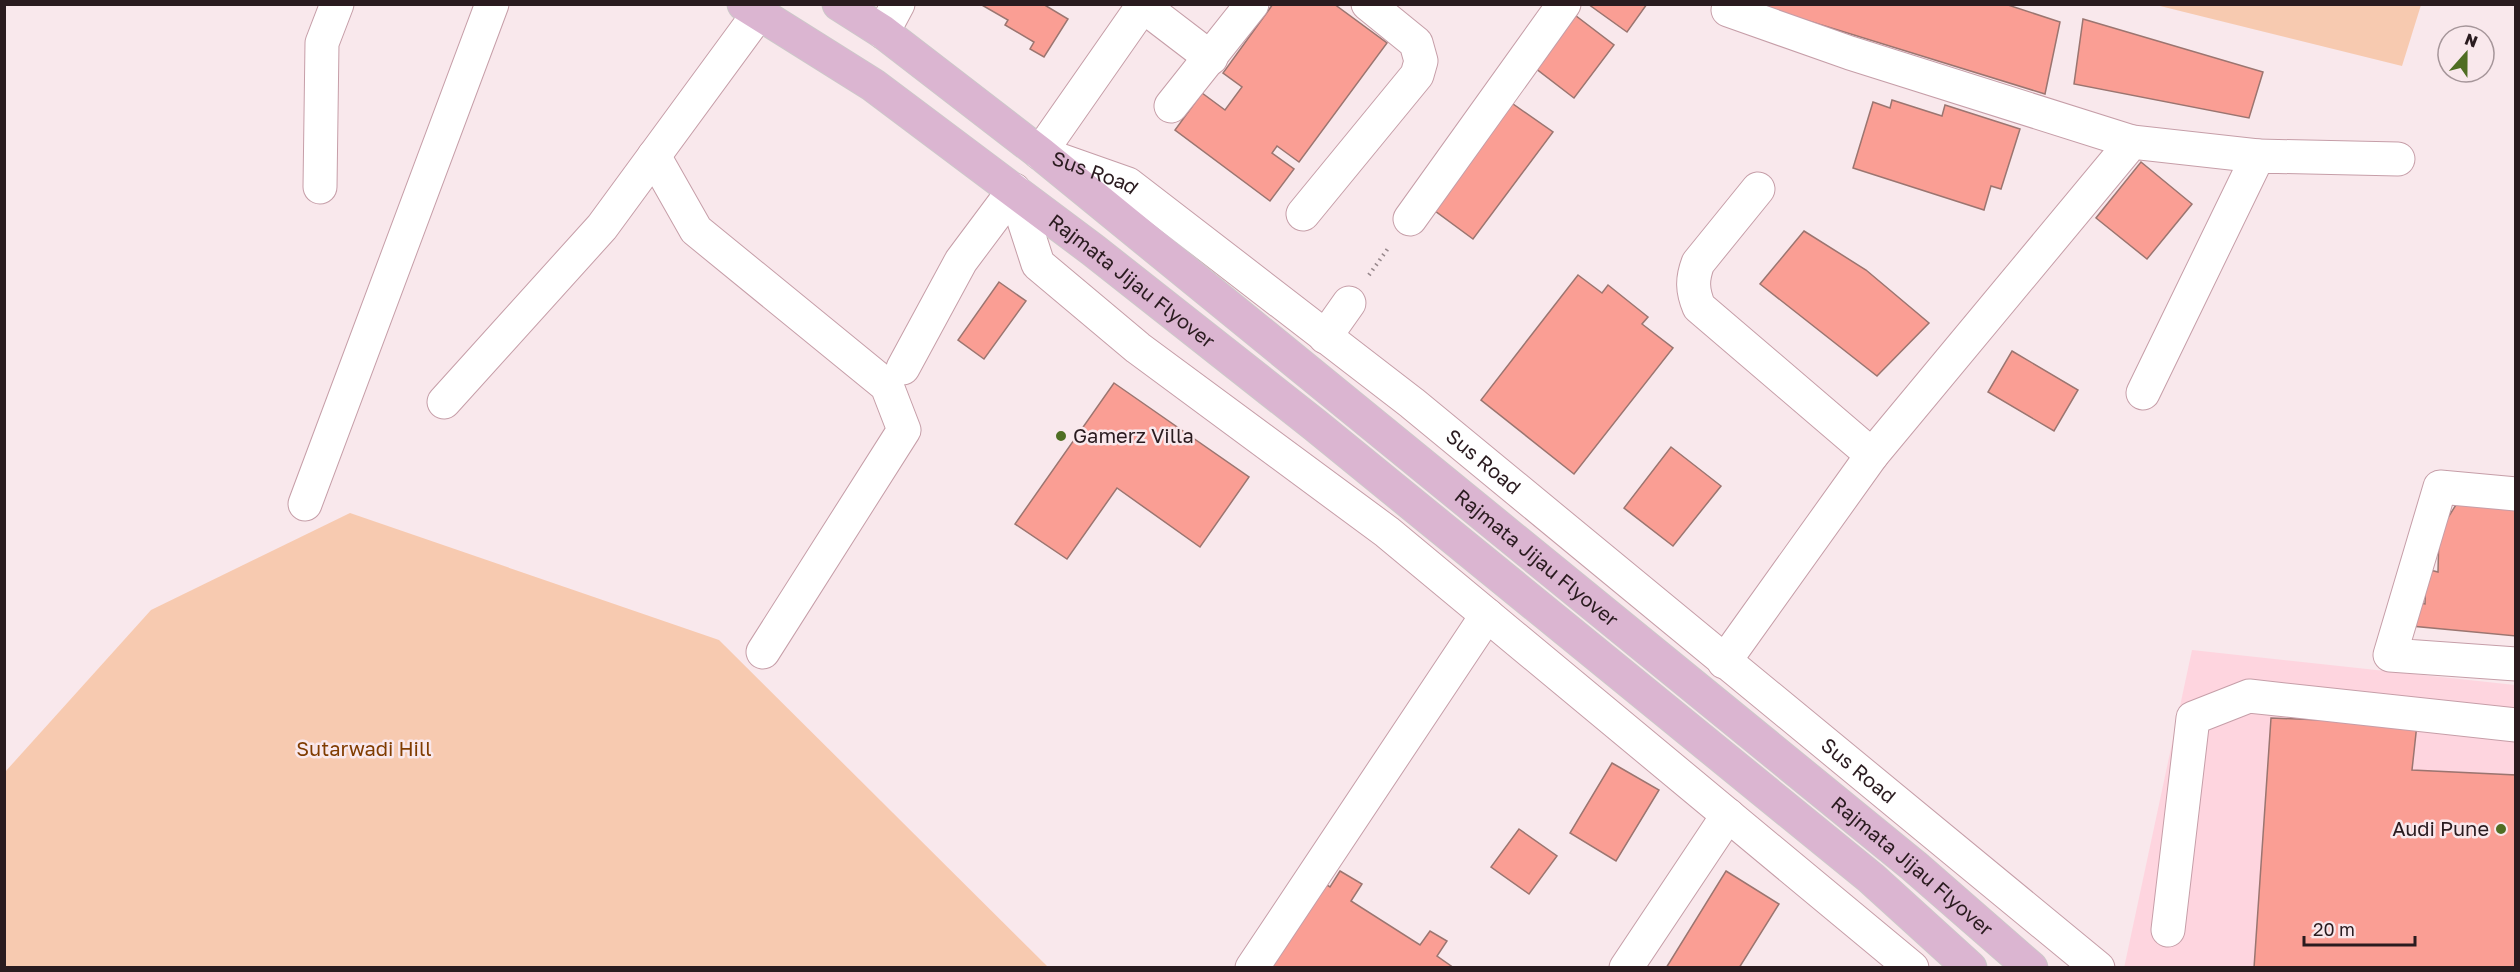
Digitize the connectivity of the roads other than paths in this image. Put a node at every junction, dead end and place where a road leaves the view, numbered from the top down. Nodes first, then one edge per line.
1 (337, 4) edge
2 (492, 4) edge
3 (838, 4) edge
4 (1252, 4) edge
5 (1368, 4) edge
6 (1564, 4) edge
7 (1143, 5) edge
8 (752, 9) edge
9 (1728, 10) dead end
10 (890, 18) edge
11 (1211, 58) junction
12 (1171, 106) dead end
13 (2132, 142) junction
14 (1040, 153) junction
15 (654, 156) junction
16 (2258, 156) junction
17 (2398, 159) dead end
18 (320, 187) dead end
19 (1758, 189) dead end
20 (1014, 190) junction
21 (1303, 214) dead end
22 (1410, 219) road end
23 (1349, 303) road end
24 (1325, 337) junction
25 (903, 368) dead end
26 (2143, 393) dead end
27 (444, 402) dead end
28 (1872, 455) junction
29 (2516, 494) edge
30 (305, 504) dead end
31 (1487, 615) junction
32 (763, 652) dead end
33 (1724, 662) junction
34 (2516, 664) edge
35 (2516, 725) edge
36 (1728, 814) junction
37 (2168, 930) dead end
38 (1252, 968) edge
39 (1626, 968) edge
40 (1912, 968) edge
41 (1970, 968) edge
42 (2031, 968) edge
43 (2098, 968) edge

1 - 18 street
2 - 30 street
3 - 10 main road, Sus Road
4 - 11 street
5 - 21 street
6 - 22 street
7 - 11 street
7 - 14 street
8 - 15 street
8 - 20 main road
9 - 13 street
10 - 14 main road, Sus Road
11 - 12 street
13 - 16 street
13 - 28 street
14 - 24 street, Sus Road
14 - 42 main road, Rajmata Jijau Flyover
15 - 27 street
15 - 32 street
16 - 17 street
16 - 26 street
19 - 28 street
20 - 25 street
20 - 31 street
20 - 41 main road, Rajmata Jijau Flyover
23 - 24 street
24 - 33 street, Sus Road
28 - 33 street
29 - 34 street
31 - 36 street
31 - 38 street
33 - 43 street, Sus Road
35 - 37 street
36 - 39 street
36 - 40 street

